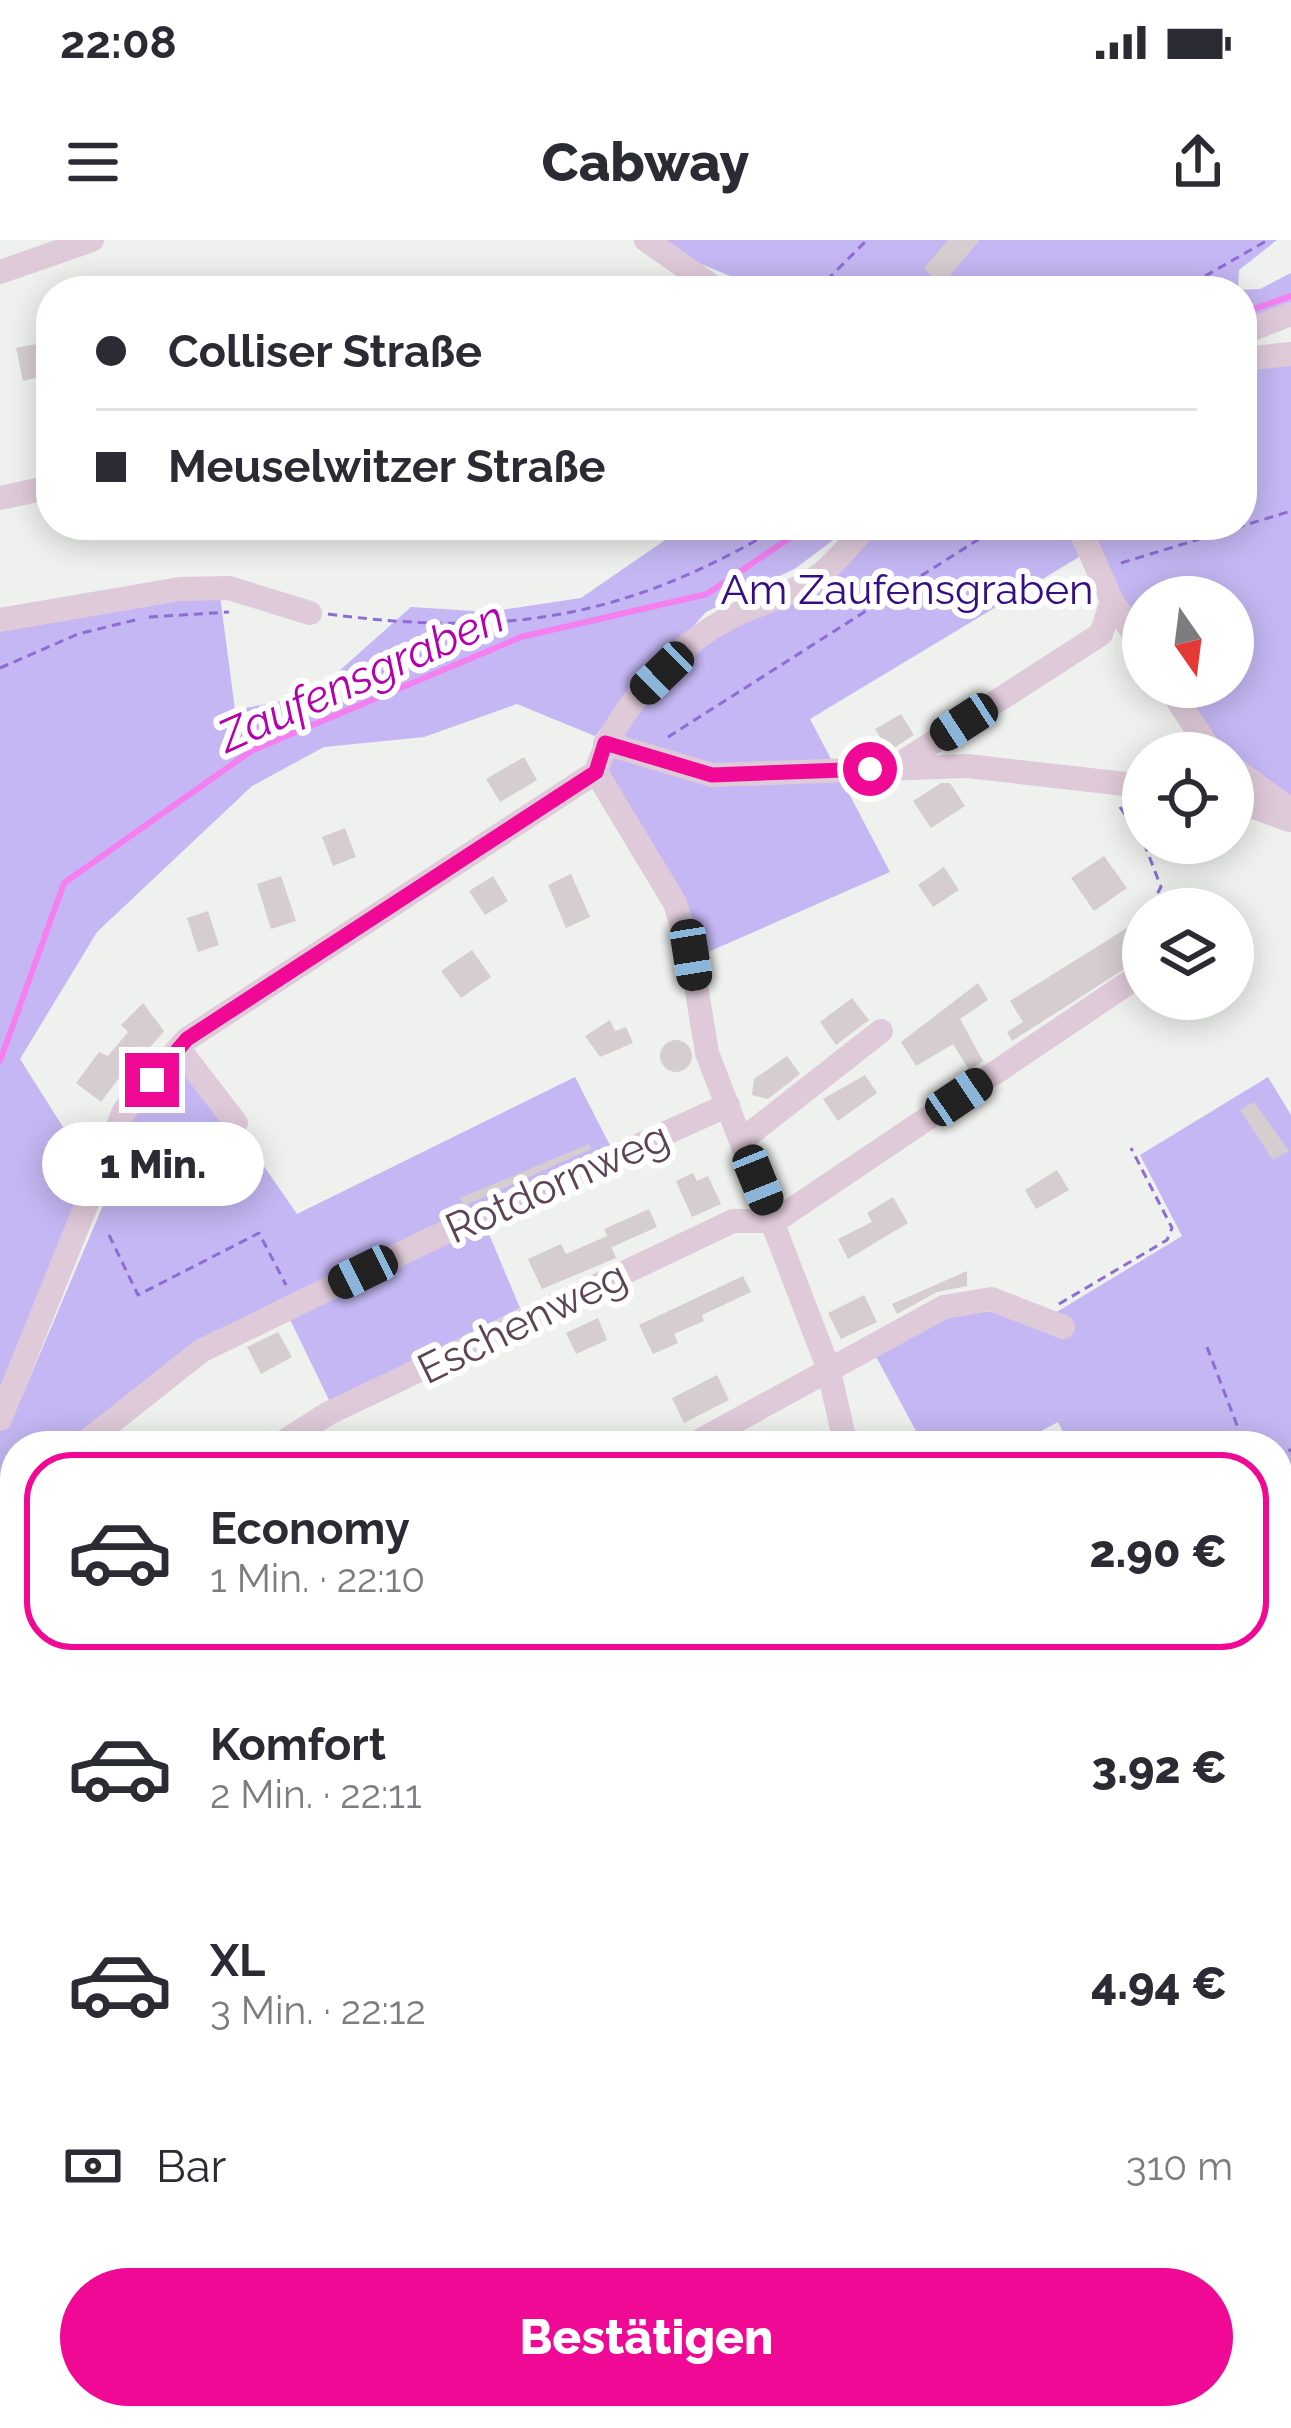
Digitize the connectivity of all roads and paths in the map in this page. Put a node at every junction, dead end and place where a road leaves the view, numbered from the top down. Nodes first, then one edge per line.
1 (92, 240) edge
2 (646, 240) edge
3 (867, 240) edge
4 (1268, 240) edge
5 (0, 272) edge
6 (698, 276) edge
7 (831, 276) edge
8 (1205, 276) edge
9 (1291, 314) edge
10 (1257, 327) edge
11 (1291, 354) edge
12 (1257, 357) edge
13 (36, 490) edge
14 (0, 497) edge
15 (1291, 511) edge
16 (1257, 521) edge
17 (756, 540) edge
18 (854, 540) edge
19 (977, 540) edge
20 (1084, 540) edge
21 (1195, 540) edge
22 (1096, 570) junction
23 (1112, 601) junction
24 (244, 611) dead end
25 (310, 613) joint
26 (1122, 616) edge
27 (0, 620) edge
28 (0, 668) edge
29 (605, 743) junction
30 (641, 754) junction
31 (896, 766) junction
32 (596, 772) junction
33 (1254, 783) edge
34 (1122, 784) edge
35 (1120, 807) dead end
36 (1254, 807) edge
37 (1122, 810) edge
38 (1291, 810) edge
39 (1291, 820) edge
40 (1122, 988) edge
41 (881, 1031) dead end
42 (179, 1048) junction
43 (728, 1105) junction
44 (236, 1123) dead end
45 (742, 1140) junction
46 (1131, 1148) dead end
47 (775, 1221) junction
48 (109, 1234) dead end
49 (296, 1305) junction
50 (1037, 1317) junction
51 (1063, 1328) dead end
52 (1208, 1347) dead end
53 (828, 1367) junction
54 (0, 1419) edge
55 (100, 1431) edge
56 (301, 1431) edge
57 (717, 1431) edge
58 (843, 1431) edge
59 (1239, 1431) edge

1 - 5 street
2 - 6 street
3 - 7 path
4 - 8 path
9 - 10 street
11 - 12 street
13 - 14 street
15 - 16 path
17 - 25 path
18 - 29 street
19 - 30 path
20 - 22 street
21 - 22 path
22 - 23 street
23 - 26 street
23 - 31 street
24 - 28 path
25 - 27 street
29 - 30 street
29 - 32 street
30 - 31 street
31 - 34 street
32 - 42 street
32 - 43 street
33 - 38 street
35 - 37 path
36 - 39 street
40 - 47 street
41 - 45 street
42 - 44 street
42 - 54 street
43 - 45 street
43 - 49 street, Rotdornweg
45 - 47 street
46 - 50 path
47 - 53 street
47 - 56 street, Eschenweg
48 - 49 path
49 - 55 street, Rotdornweg
50 - 51 street
50 - 53 street
52 - 59 path
53 - 57 street
53 - 58 street

